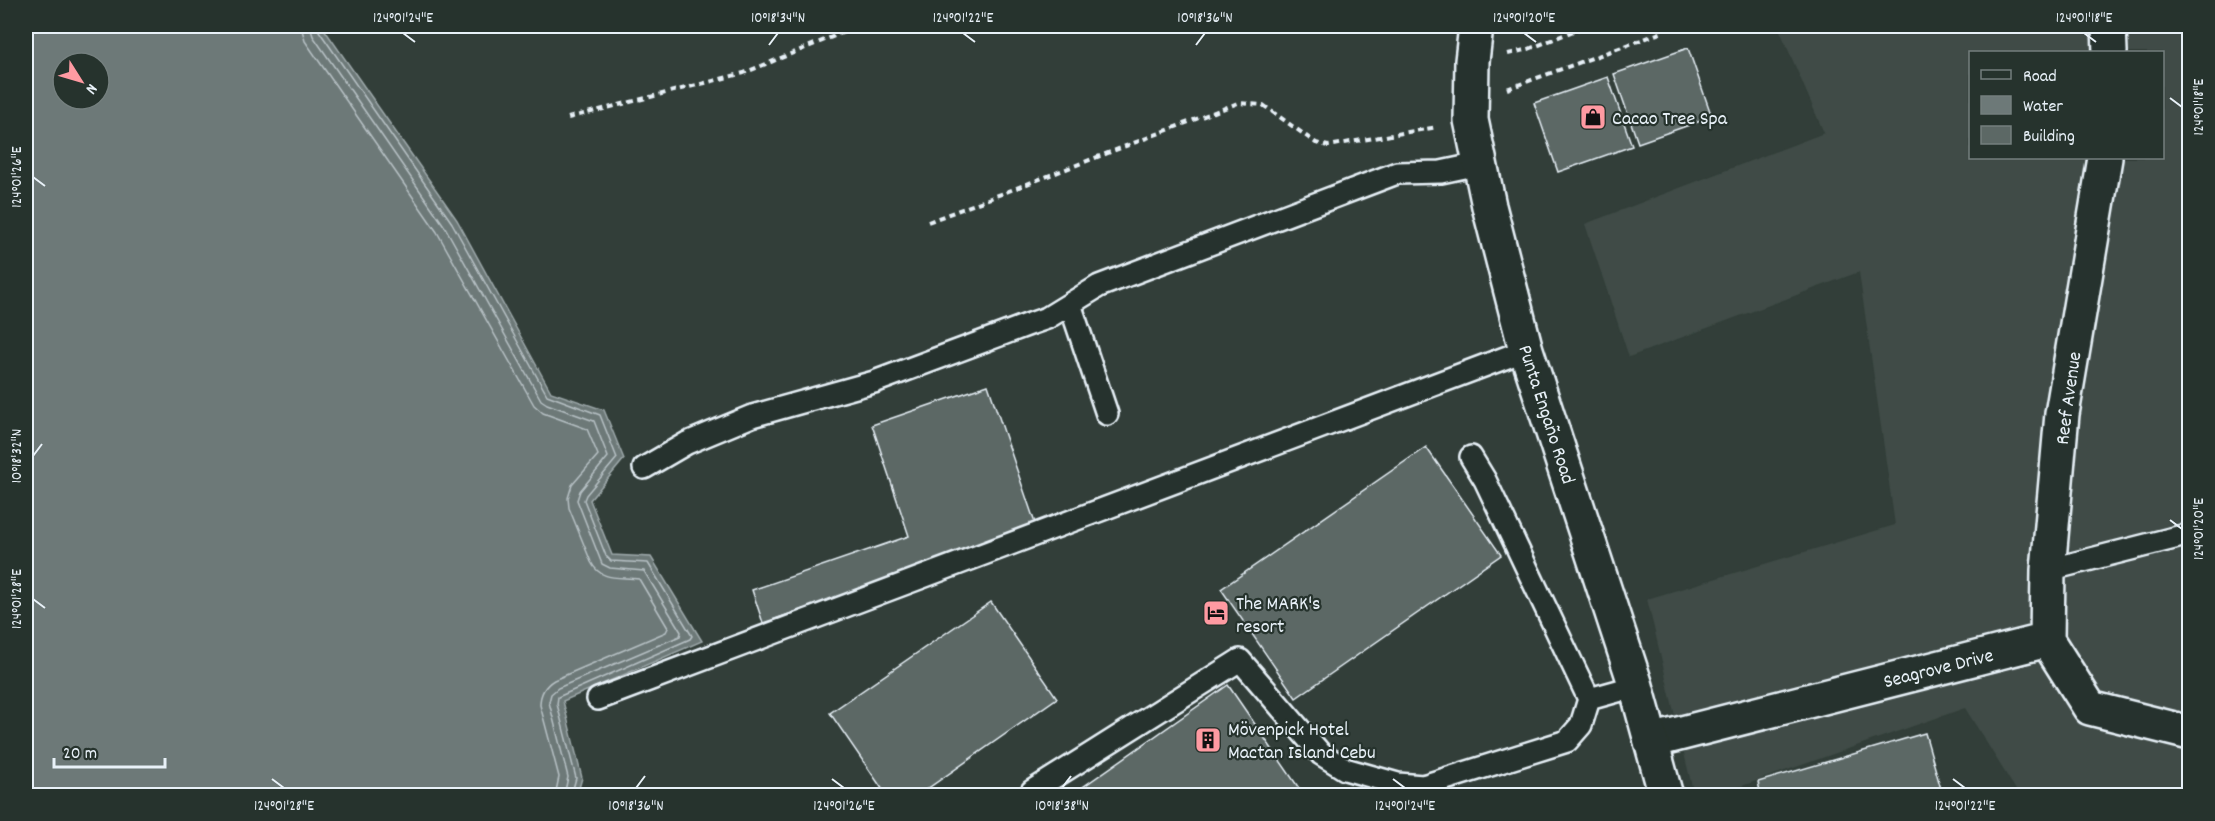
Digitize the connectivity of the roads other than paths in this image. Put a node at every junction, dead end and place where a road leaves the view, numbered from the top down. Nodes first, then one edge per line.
1 (1476, 26) edge
2 (2105, 159) edge
3 (1479, 164) junction
4 (1070, 304) junction
5 (1526, 350) junction
6 (1107, 414) dead end
7 (1471, 457) dead end
8 (644, 468) dead end
9 (2190, 534) edge
10 (2048, 570) junction
11 (2047, 640) junction
12 (1635, 686) junction
13 (598, 699) dead end
14 (1590, 699) junction
15 (2190, 733) edge
16 (1651, 741) junction
17 (1032, 791) dead end
18 (1666, 795) edge

1 - 3 street, Punta Engaño Road
2 - 10 street, Reef Avenue
3 - 4 lane
3 - 5 street, Punta Engaño Road
4 - 6 lane
4 - 8 lane
5 - 12 street, Punta Engaño Road
5 - 13 lane
7 - 14 lane
9 - 10 lane
10 - 11 street, Reef Avenue
11 - 15 street
11 - 16 street, Seagrove Drive
12 - 14 lane
12 - 16 street, Punta Engaño Road
14 - 17 lane
16 - 18 street, Punta Engaño Road

